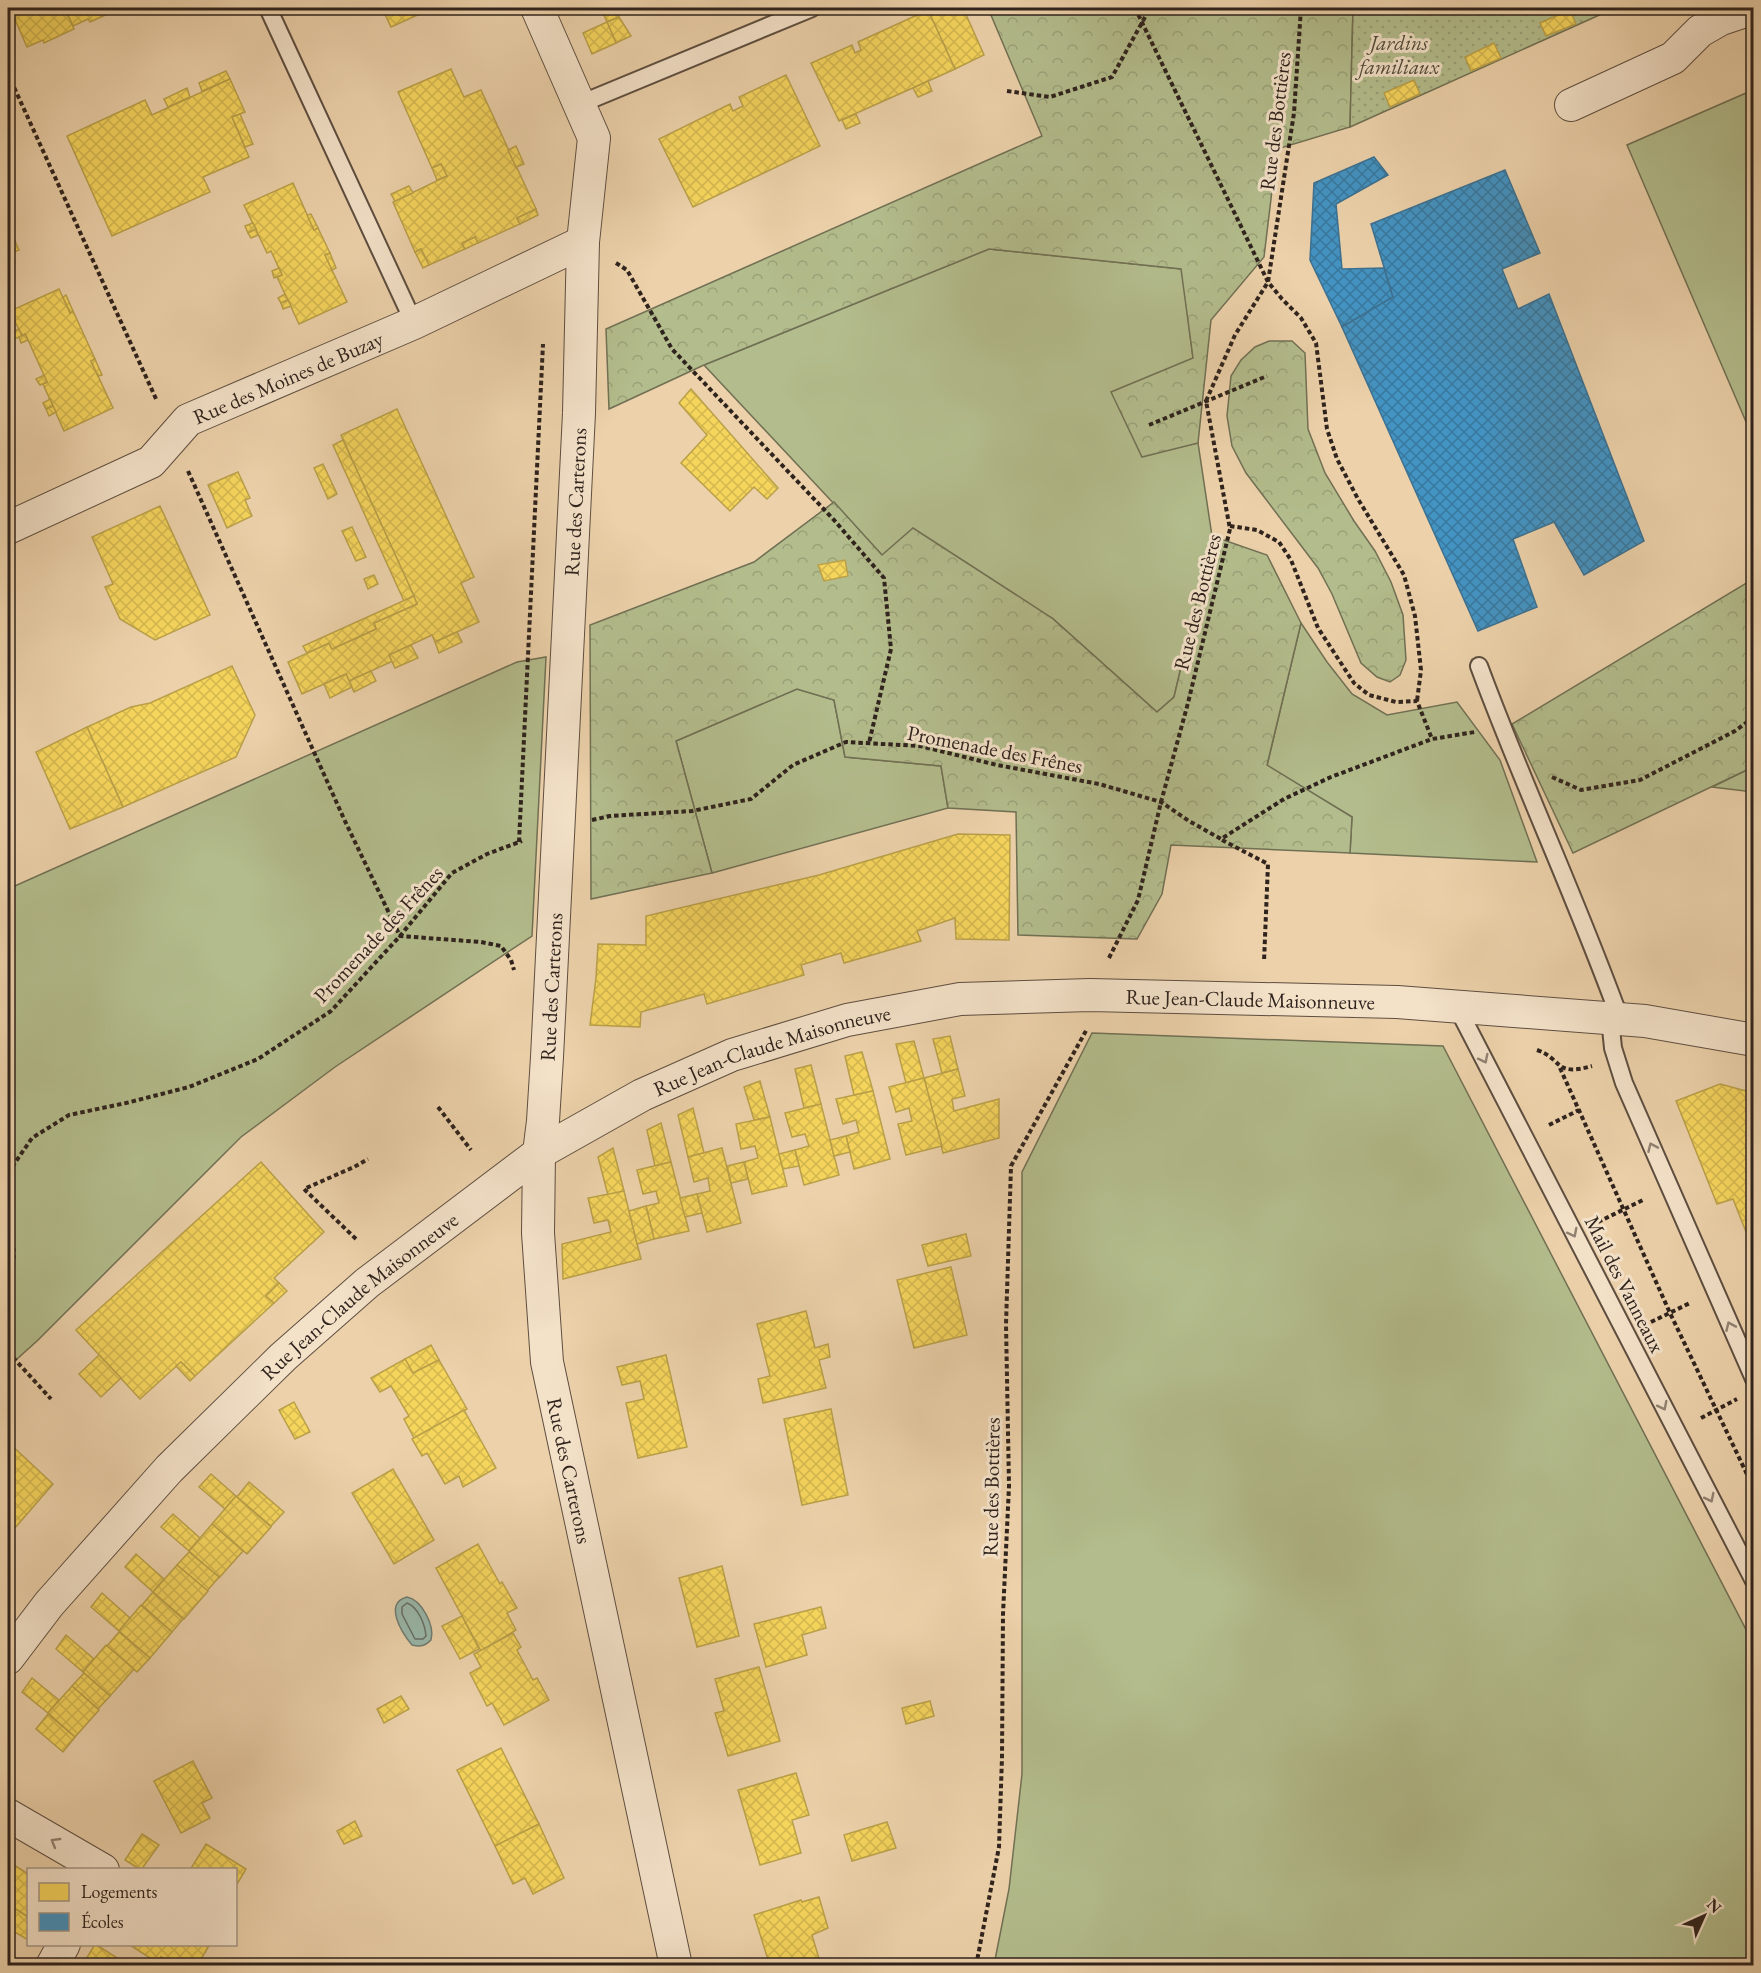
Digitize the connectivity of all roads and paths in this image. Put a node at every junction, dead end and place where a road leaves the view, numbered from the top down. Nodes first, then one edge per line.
1 (268, 8) edge
2 (537, 8) edge
3 (812, 8) edge
4 (1135, 8) edge
5 (1150, 8) edge
6 (1301, 8) edge
7 (1754, 11) edge
8 (1143, 23) junction
9 (8, 74) edge
10 (1007, 91) dead end
11 (580, 104) junction
12 (1571, 105) dead end
13 (583, 242) junction
14 (1268, 282) junction
15 (414, 323) junction
16 (543, 343) dead end
17 (1267, 376) dead end
18 (1206, 401) junction
19 (1149, 425) dead end
20 (173, 437) junction
21 (1230, 526) junction
22 (8, 528) edge
23 (1479, 666) dead end
24 (1417, 701) junction
25 (1754, 717) edge
26 (1502, 729) junction
27 (1432, 739) junction
28 (869, 744) junction
29 (1512, 751) junction
30 (1161, 802) junction
31 (559, 828) junction
32 (1221, 839) junction
33 (519, 842) junction
34 (400, 936) junction
35 (1109, 958) dead end
36 (1264, 962) dead end
37 (515, 970) dead end
38 (1457, 1007) junction
39 (1615, 1019) junction
40 (1089, 1026) dead end
41 (1754, 1040) edge
42 (1616, 1058) junction
43 (1486, 1063) junction
44 (1560, 1068) junction
45 (438, 1107) dead end
46 (471, 1150) dead end
47 (539, 1153) junction
48 (368, 1159) dead end
49 (8, 1173) edge
50 (1670, 1187) junction
51 (1623, 1209) junction
52 (8, 1218) edge
53 (1574, 1233) junction
54 (356, 1239) dead end
55 (8, 1284) edge
56 (1715, 1291) junction
57 (1670, 1313) junction
58 (1626, 1334) junction
59 (8, 1352) edge
60 (1754, 1379) edge
61 (1744, 1395) dead end
62 (51, 1399) dead end
63 (1717, 1410) junction
64 (1676, 1430) junction
65 (1754, 1489) edge
66 (1754, 1581) edge
67 (8, 1658) edge
68 (8, 1815) edge
69 (102, 1868) edge
70 (63, 1946) edge
71 (52, 1965) edge
72 (676, 1965) edge
73 (976, 1965) edge

1 - 15 lane
2 - 11 street, Rue des Carterons
3 - 11 lane
4 - 8 path
5 - 8 path
6 - 14 path, Rue des Bottières
7 - 12 street
8 - 10 path
8 - 14 path
9 - 20 path
11 - 13 street, Rue des Carterons
13 - 15 street, Rue des Moines de Buzay
13 - 28 path
13 - 31 street, Rue des Carterons
14 - 18 path, Rue des Bottières
14 - 24 path
15 - 20 street, Rue des Moines de Buzay
16 - 33 path
17 - 18 path
18 - 19 path
18 - 21 path, Rue des Bottières
20 - 22 street, Rue des Moines de Buzay
20 - 34 path
21 - 24 path
21 - 30 path, Rue des Bottières
23 - 26 lane
24 - 27 path
25 - 29 path
26 - 27 path
26 - 29 lane
27 - 32 path
28 - 30 path, Promenade des Frênes
28 - 31 path, Promenade des Frênes
29 - 39 lane
30 - 32 path, Promenade des Frênes
30 - 35 path, Rue des Bottières
31 - 33 path, Promenade des Frênes
31 - 47 street, Rue des Carterons
32 - 36 path, Promenade des Frênes
33 - 34 path, Promenade des Frênes
34 - 37 path
34 - 49 path, Promenade des Frênes
38 - 39 street, Rue Jean-Claude Maisonneuve
38 -> 43 lane, Mail des Vanneaux
38 - 47 street, Rue Jean-Claude Maisonneuve
39 - 41 street, Rue Jean-Claude Maisonneuve
39 - 42 lane
40 - 73 path, Rue des Bottières
42 - 44 path
50 -> 42 lane
43 - 44 path
43 -> 53 lane, Mail des Vanneaux
44 - 51 path
45 - 46 path
47 - 67 street, Rue Jean-Claude Maisonneuve
47 - 72 street, Rue des Carterons
48 - 54 path
50 - 51 path
50 - 56 lane
51 - 53 path
51 - 57 path
52 - 55 path
53 - 58 lane, Mail des Vanneaux
56 - 57 path
60 -> 56 lane
57 - 58 path
57 - 63 path
58 -> 64 lane, Mail des Vanneaux
59 - 62 path
61 - 63 path
63 - 64 path
63 - 65 path
64 -> 66 lane, Mail des Vanneaux
69 -> 68 street
70 - 71 street

